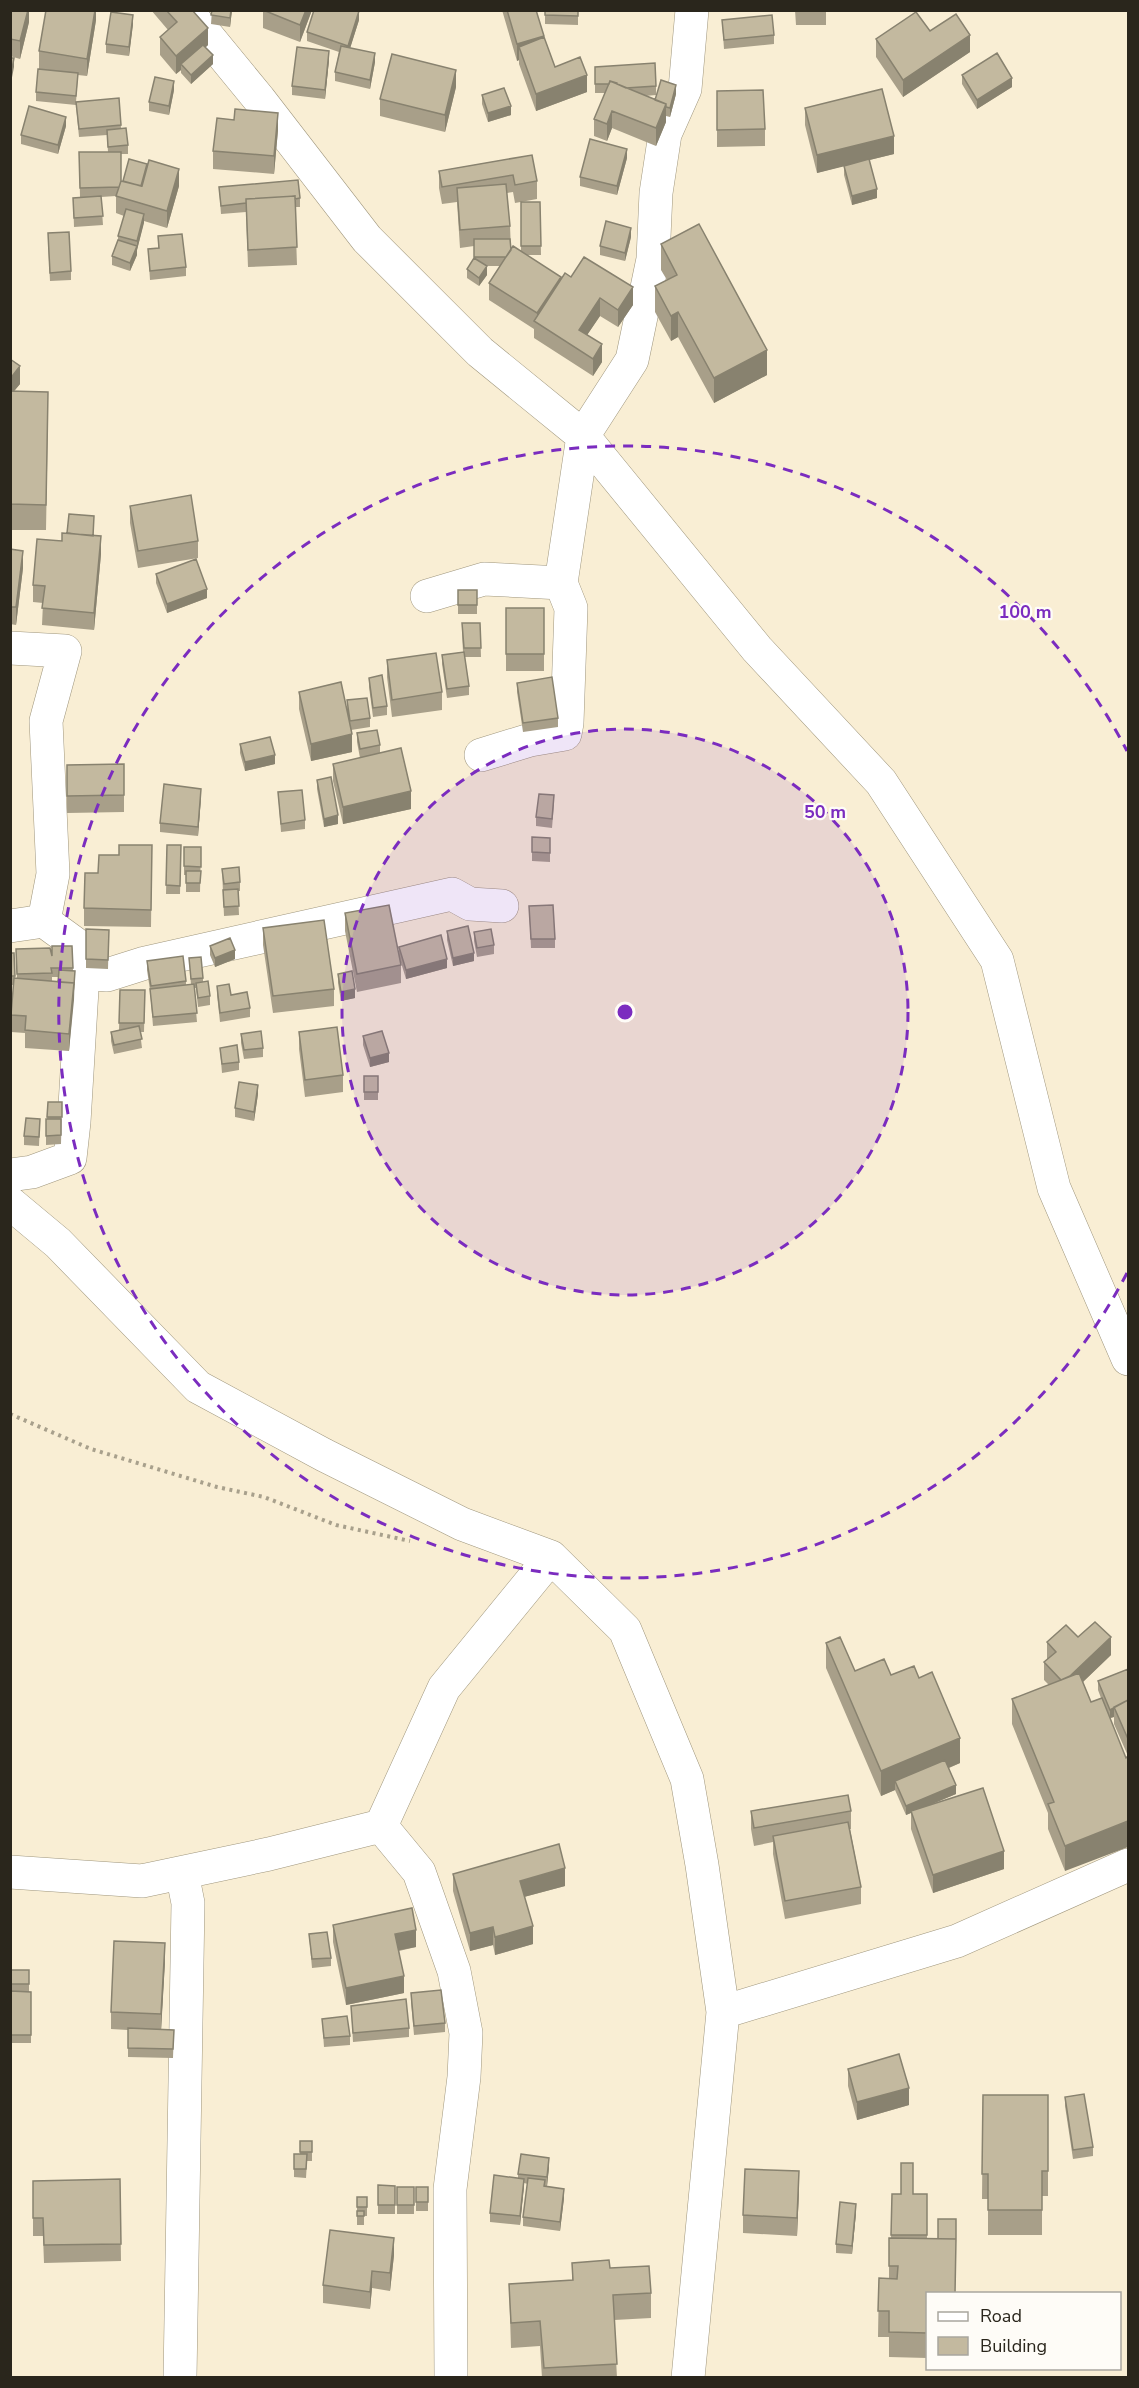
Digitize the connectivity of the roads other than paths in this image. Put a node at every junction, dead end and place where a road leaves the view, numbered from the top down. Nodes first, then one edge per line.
1 (186, 10) edge
2 (692, 10) edge
3 (583, 435) junction
4 (561, 583) junction
5 (427, 596) dead end
6 (10, 648) edge
7 (481, 755) dead end
8 (502, 906) dead end
9 (44, 921) junction
10 (10, 926) edge
11 (83, 973) junction
12 (10, 1176) edge
13 (10, 1203) edge
14 (1128, 1359) edge
15 (551, 1557) junction
16 (381, 1826) junction
17 (1128, 1865) edge
18 (10, 1872) edge
19 (182, 1873) junction
20 (723, 2012) junction
21 (180, 2378) edge
22 (451, 2378) edge
23 (688, 2378) edge

1 - 3 street
2 - 3 street
3 - 4 street
3 - 14 street
4 - 5 street
4 - 7 street
6 - 9 street
8 - 11 street
9 - 10 street
9 - 11 street
11 - 12 street
13 - 15 street
15 - 16 street
15 - 20 street
16 - 19 street
16 - 22 street
17 - 20 street
18 - 19 street
19 - 21 street
20 - 23 street

